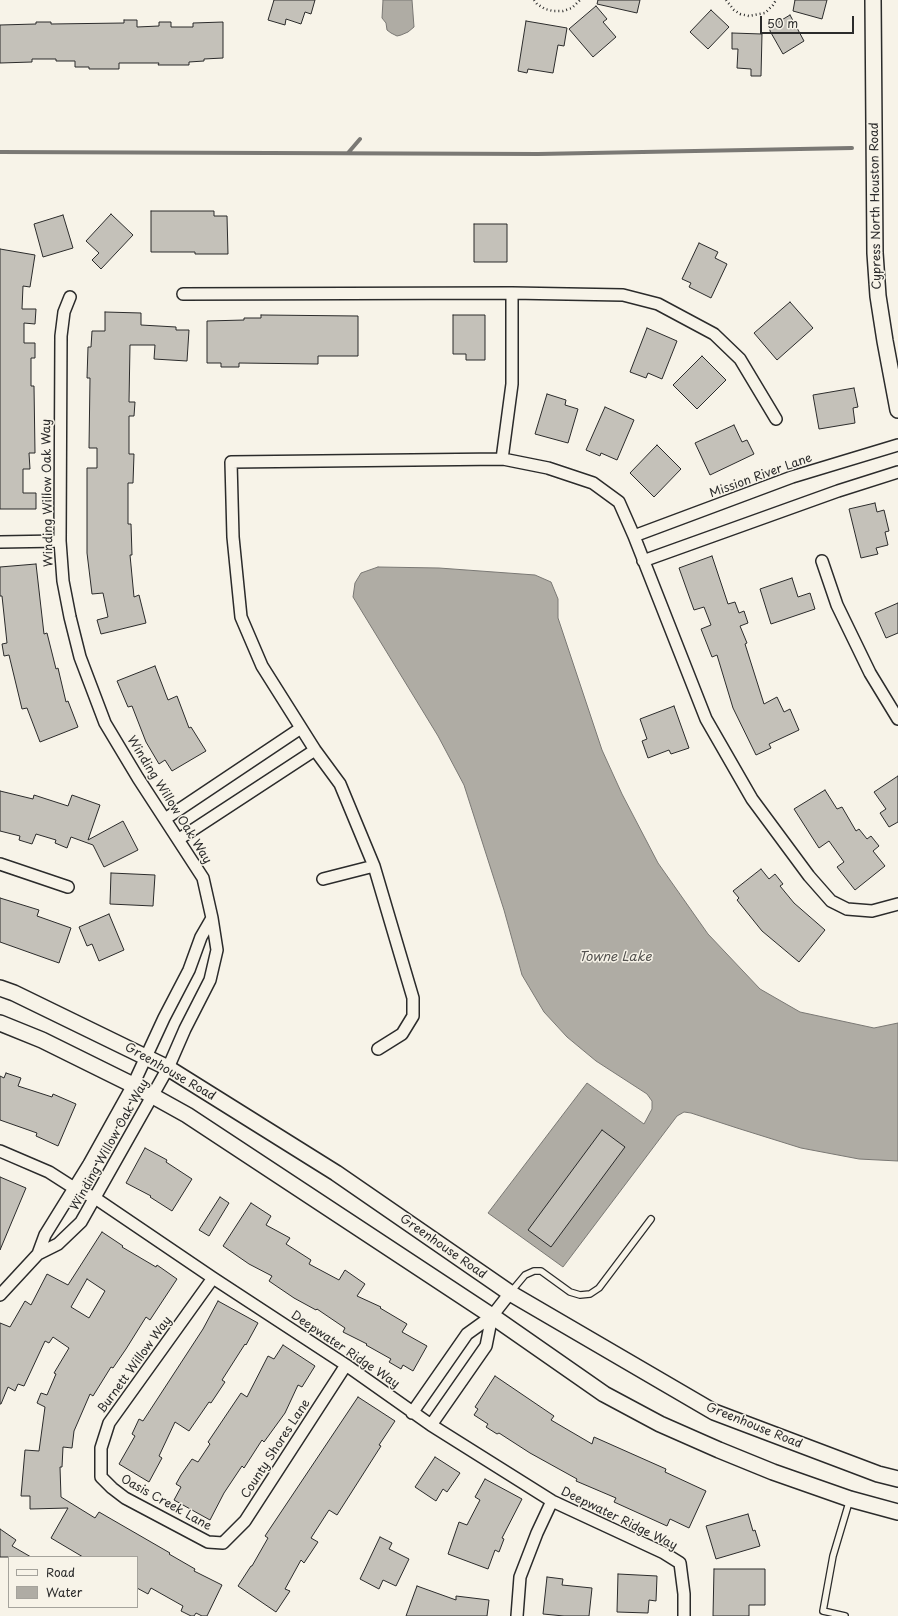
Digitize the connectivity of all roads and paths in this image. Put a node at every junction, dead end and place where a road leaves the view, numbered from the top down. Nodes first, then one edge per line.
1 (534, 0) edge
2 (580, 0) edge
3 (726, 0) edge
4 (776, 0) edge
5 (873, 0) edge
6 (512, 293) junction
7 (183, 294) dead end
8 (70, 297) dead end
9 (898, 410) edge
10 (776, 419) dead end
11 (898, 445) edge
12 (502, 459) junction
13 (898, 472) edge
14 (634, 536) junction
15 (60, 541) junction
16 (0, 542) edge
17 (643, 560) junction
18 (822, 561) dead end
19 (898, 719) edge
20 (302, 728) junction
21 (315, 750) junction
22 (165, 819) junction
23 (179, 839) junction
24 (0, 864) edge
25 (374, 866) junction
26 (323, 879) dead end
27 (68, 886) dead end
28 (898, 904) edge
29 (212, 918) junction
30 (0, 988) edge
31 (0, 1024) edge
32 (378, 1049) dead end
33 (146, 1057) junction
34 (168, 1068) junction
35 (133, 1086) junction
36 (152, 1096) junction
37 (0, 1151) edge
38 (74, 1188) junction
39 (95, 1198) junction
40 (651, 1219) dead end
41 (38, 1254) junction
42 (213, 1278) junction
43 (510, 1293) junction
44 (0, 1295) edge
45 (492, 1316) junction
46 (346, 1365) junction
47 (412, 1413) junction
48 (431, 1426) junction
49 (101, 1477) joint
50 (898, 1479) edge
51 (850, 1499) junction
52 (552, 1501) junction
53 (898, 1512) edge
54 (223, 1543) joint
55 (822, 1614) edge
56 (516, 1616) edge
57 (684, 1616) edge
58 (845, 1616) edge

1 - 2 path
3 - 4 path
5 - 9 street, Cypress North Houston Road
6 - 7 street
6 - 10 street
6 - 12 street
8 - 15 street, Winding Willow Oak Way
11 - 14 street, Mission River Lane
12 - 14 street
12 - 20 street
13 - 17 street
14 - 17 street
15 - 16 street
15 - 22 street, Winding Willow Oak Way
17 - 28 street
18 - 19 street
20 - 21 street
20 - 22 street
21 - 23 street
21 - 25 street
22 - 23 street, Winding Willow Oak Way
23 - 29 street, Winding Willow Oak Way
24 - 27 street
25 - 26 street
25 - 32 street
29 - 33 street, Winding Willow Oak Way
29 - 34 street, Winding Willow Oak Way
30 - 33 street, Greenhouse Road
31 - 35 street
33 - 34 street, Greenhouse Road
33 - 35 street, Winding Willow Oak Way
34 - 36 street, Winding Willow Oak Way
34 - 43 street, Greenhouse Road
35 - 36 street
35 - 38 street, Winding Willow Oak Way
36 - 39 street, Winding Willow Oak Way
36 - 45 street
37 - 38 street, Deepwater Ridge Way
38 - 39 street, Deepwater Ridge Way
38 - 41 street, Winding Willow Oak Way
39 - 41 street, Winding Willow Oak Way
39 - 42 street, Deepwater Ridge Way
40 - 43 lane
41 - 44 street, Winding Willow Oak Way
42 - 46 street, Deepwater Ridge Way
42 - 49 street, Burnett Willow Way
43 - 45 street
43 - 50 street, Greenhouse Road
45 - 47 street
45 - 48 street
45 - 51 street
46 - 47 street, Deepwater Ridge Way
46 - 54 street, County Shores Lane
47 - 48 street, Deepwater Ridge Way
48 - 52 street, Deepwater Ridge Way
49 - 54 street, Oasis Creek Lane
51 - 53 street
51 - 55 lane
52 - 56 street
52 - 57 street, Deepwater Ridge Way
55 - 58 lane

